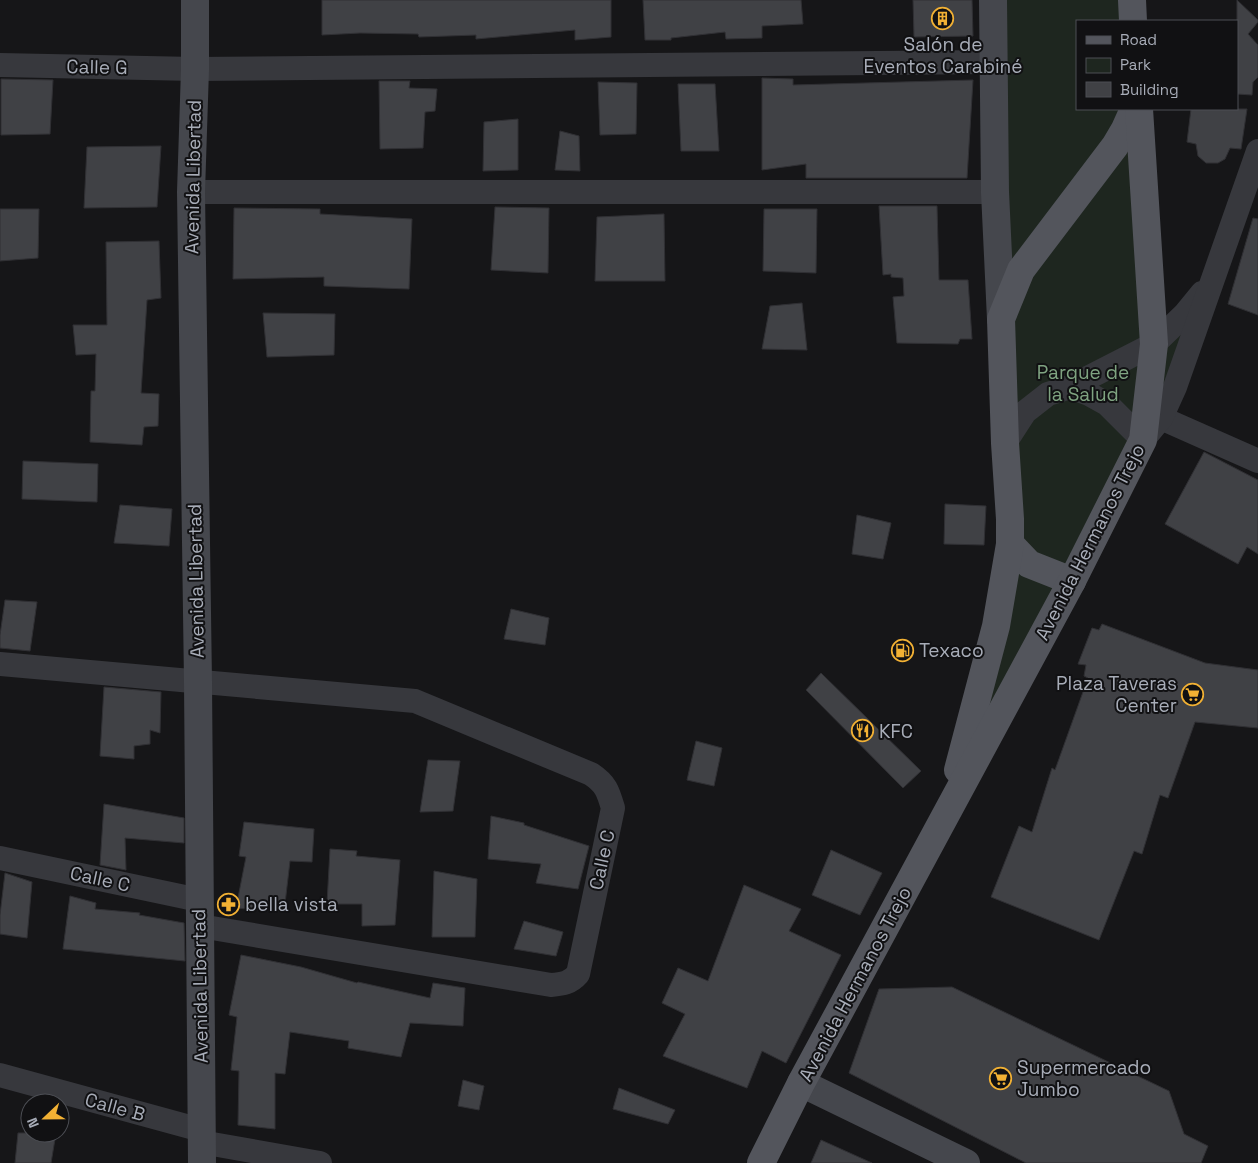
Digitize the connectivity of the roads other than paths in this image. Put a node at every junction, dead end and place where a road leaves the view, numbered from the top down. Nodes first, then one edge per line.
1 (195, 0) edge
2 (994, 0) edge
3 (1132, 0) edge
4 (1133, 20) edge
5 (994, 62) junction
6 (0, 65) edge
7 (195, 69) junction
8 (1134, 110) edge
9 (1139, 110) edge
10 (1258, 151) edge
11 (1253, 180) edge
12 (191, 192) junction
13 (995, 192) junction
14 (1215, 269) junction
15 (1001, 320) junction
16 (1154, 344) junction
17 (1070, 387) junction
18 (1154, 415) junction
19 (1143, 440) junction
20 (1005, 443) junction
21 (1258, 461) edge
22 (1010, 544) junction
23 (1072, 581) junction
24 (0, 664) edge
25 (198, 682) junction
26 (950, 806) junction
27 (0, 858) edge
28 (200, 913) junction
29 (0, 1075) edge
30 (802, 1082) junction
31 (202, 1145) edge
32 (320, 1163) edge
33 (761, 1163) edge
34 (966, 1163) edge

1 - 7 street, Avenida Libertad
2 - 5 street
3 - 4 main road
5 - 7 street, Calle G
5 - 13 street
6 - 7 street, Calle G
7 - 12 street, Avenida Libertad
8 - 15 main road, Avenida Hermanos Trejo
9 - 16 main road, Avenida Hermanos Trejo
10 - 11 street
11 - 14 street
12 - 13 street
12 - 25 street, Avenida Libertad
13 - 15 street
14 - 16 street
14 - 18 street
15 - 20 main road, Avenida Hermanos Trejo
16 - 17 street
16 - 18 main road, Avenida Hermanos Trejo
17 - 19 street
17 - 20 street
18 - 19 main road, Avenida Hermanos Trejo
18 - 21 street
19 - 23 main road, Avenida Hermanos Trejo
20 - 22 main road, Avenida Hermanos Trejo
22 - 23 main road
22 - 26 main road, Avenida Hermanos Trejo
23 - 26 main road, Avenida Hermanos Trejo
24 - 25 street, Calle C
25 - 28 street, Avenida Libertad
25 - 28 street, Calle C
26 - 30 main road, Avenida Hermanos Trejo
27 - 28 street, Calle C
28 - 31 street, Avenida Libertad
29 - 31 street, Calle B
30 - 33 main road, Avenida Hermanos Trejo
30 - 34 street
31 - 32 street, Calle B

